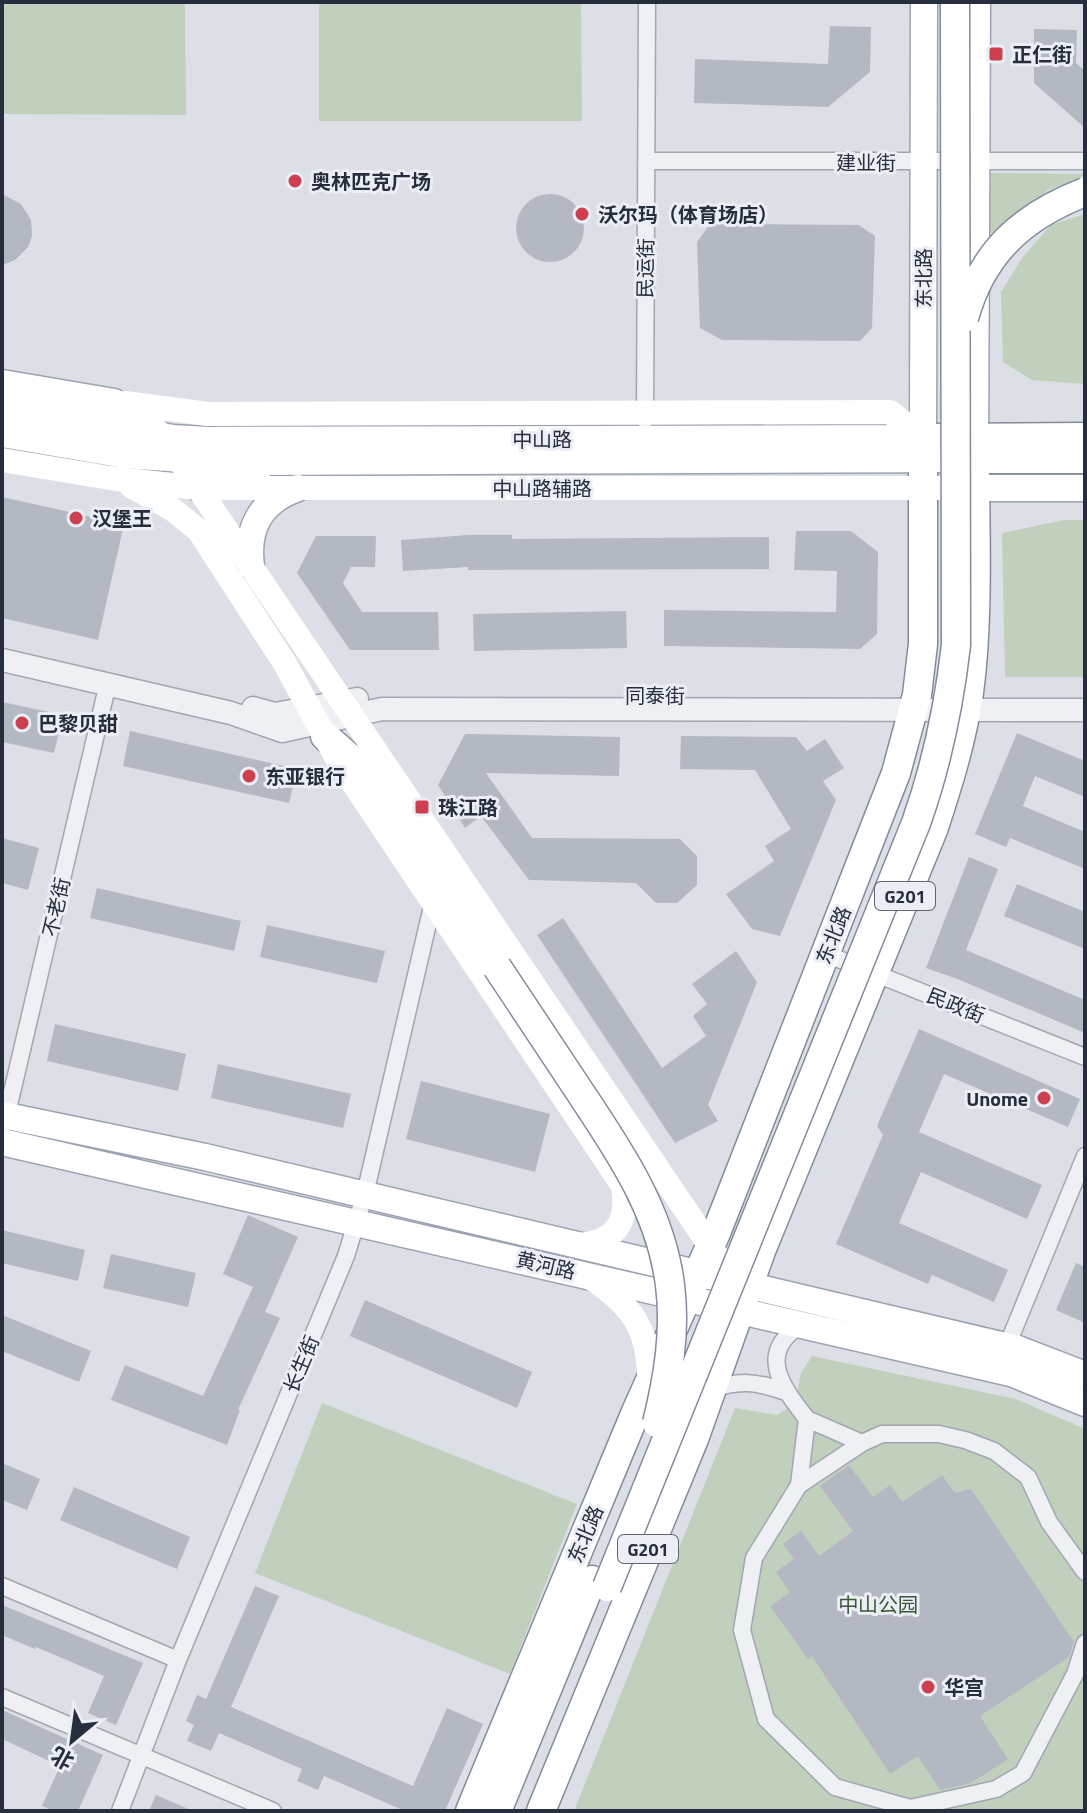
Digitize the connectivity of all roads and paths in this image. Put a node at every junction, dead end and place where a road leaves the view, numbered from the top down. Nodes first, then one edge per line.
1 (647, 2) edge
2 (924, 2) edge
3 (938, 2) edge
4 (955, 2) edge
5 (977, 2) edge
6 (646, 161) junction
7 (1085, 161) edge
8 (923, 162) junction
9 (976, 162) junction
10 (1085, 192) edge
11 (957, 342) junction
12 (2, 383) edge
13 (114, 402) junction
14 (2, 408) edge
15 (645, 426) junction
16 (2, 434) edge
17 (163, 436) junction
18 (1085, 437) edge
19 (923, 449) junction
20 (975, 449) junction
21 (1085, 459) edge
22 (2, 460) edge
23 (179, 460) junction
24 (288, 461) junction
25 (110, 478) junction
26 (198, 488) junction
27 (298, 488) junction
28 (923, 488) junction
29 (975, 488) junction
30 (1085, 488) edge
31 (251, 566) junction
32 (2, 660) edge
33 (108, 683) junction
34 (1085, 695) edge
35 (915, 703) junction
36 (967, 703) junction
37 (348, 709) junction
38 (1085, 710) edge
39 (317, 722) junction
40 (433, 902) junction
41 (826, 954) junction
42 (874, 973) junction
43 (1085, 1057) edge
44 (3, 1126) edge
45 (1085, 1156) edge
46 (655, 1165) junction
47 (623, 1186) junction
48 (365, 1194) junction
49 (682, 1205) junction
50 (726, 1209) junction
51 (357, 1222) junction
52 (771, 1227) junction
53 (580, 1245) junction
54 (710, 1247) junction
55 (586, 1275) junction
56 (693, 1286) junction
57 (742, 1294) junction
58 (801, 1325) junction
59 (1007, 1346) junction
60 (1085, 1375) edge
61 (649, 1383) junction
62 (711, 1390) junction
63 (786, 1392) junction
64 (1085, 1403) edge
65 (807, 1419) junction
66 (657, 1423) junction
67 (862, 1443) junction
68 (614, 1465) junction
69 (799, 1485) junction
70 (673, 1490) junction
71 (590, 1521) junction
72 (650, 1546) junction
73 (1085, 1572) edge
74 (600, 1583) junction
75 (2, 1586) edge
76 (1085, 1643) edge
77 (178, 1660) junction
78 (2, 1697) edge
79 (142, 1757) junction
80 (120, 1811) edge
81 (273, 1811) edge
82 (470, 1811) edge
83 (497, 1811) edge
84 (515, 1811) edge
85 (541, 1811) edge

1 - 6 street, 民运街
2 - 8 main road, 东北路
3 - 66 highway, 东北路, bridge
4 - 11 highway, 东北路, bridge
5 - 9 main road
6 - 8 street, 建业街
6 - 15 street, 民运街
7 - 9 street, 建业街
8 - 9 street, 建业街
8 - 19 main road, 东北路
9 - 20 main road
10 - 11 highway, bridge
11 - 74 highway, 东北路, bridge
12 - 13 main road
13 - 15 main road
13 - 17 main road
14 - 17 main road, 中山路
15 - 17 main road, 中山路
15 - 19 main road, 中山路
16 - 23 main road, 中山路
17 - 23 main road
18 - 20 highway, 中山路
19 - 20 highway, 中山路
19 - 24 main road, 中山路
19 - 28 highway, 东北路 / G201
20 - 21 highway, 中山路
20 - 29 highway, G201
22 - 25 main road, 中山路辅路
23 - 24 main road, 中山路
23 - 26 main road
24 - 26 main road
25 - 26 main road, 中山路辅路
25 - 39 main road
26 - 27 main road, 中山路辅路
26 - 31 main road
27 - 28 main road, 中山路辅路
27 - 31 main road
28 - 29 main road, 中山路辅路
28 - 35 highway, 东北路 / G201
29 - 30 main road, 中山路辅路
29 - 36 highway, G201
31 - 37 main road
32 - 33 street, 同泰街
33 - 39 street, 同泰街
33 - 44 street, 不老街
34 - 36 street, 同泰街
35 - 36 street, 同泰街
35 - 37 street, 同泰街
35 - 41 highway, 东北路 / G201
36 - 38 street, 同泰街
36 - 42 highway, G201
37 - 39 street, 同泰街
37 - 46 main road
39 - 40 main road
39 - 66 highway, bridge
40 - 47 main road
40 - 48 street, 长生街
41 - 42 street, 民政街
41 - 50 highway, 东北路 / G201
42 - 43 street, 民政街
42 - 52 highway, G201
44 - 48 main road, 黄河路
44 - 51 main road, 黄河路
45 - 59 street
46 - 47 main road
46 - 49 main road
47 - 53 main road
48 - 51 street, 长生街
48 - 53 main road, 黄河路
49 - 50 main road
49 - 54 main road
50 - 52 highway
50 - 54 highway, 东北路 / G201
51 - 55 main road, 黄河路
51 - 77 street, 长生街
52 - 57 highway, G201
53 - 56 main road, 黄河路
54 - 56 highway, 东北路 / G201
54 - 57 main road
55 - 56 main road, 黄河路
55 - 61 main road
56 - 57 main road, 黄河路
56 - 61 highway, 东北路 / G201
57 - 58 main road, 黄河路
57 - 59 main road, 黄河路
57 - 62 highway, G201
58 - 63 street
58 - 64 main road, 黄河路
59 - 60 main road, 黄河路
61 - 68 highway, 东北路 / G201
62 - 63 street
62 - 70 highway, G201
63 - 65 street
65 - 67 street
65 - 69 street
66 - 74 highway, 东北路
67 - 69 street
67 - 73 street
68 - 70 highway
68 - 71 highway, 东北路 / G201
69 - 76 street
70 - 72 highway, G201
71 - 72 highway
71 - 82 highway, 东北路 / G201
72 - 85 highway, G201
74 - 83 highway, 东北路
74 - 84 highway, 东北路
75 - 77 street
77 - 79 street, 长生街
78 - 79 street
79 - 80 street, 长生街
79 - 81 street

